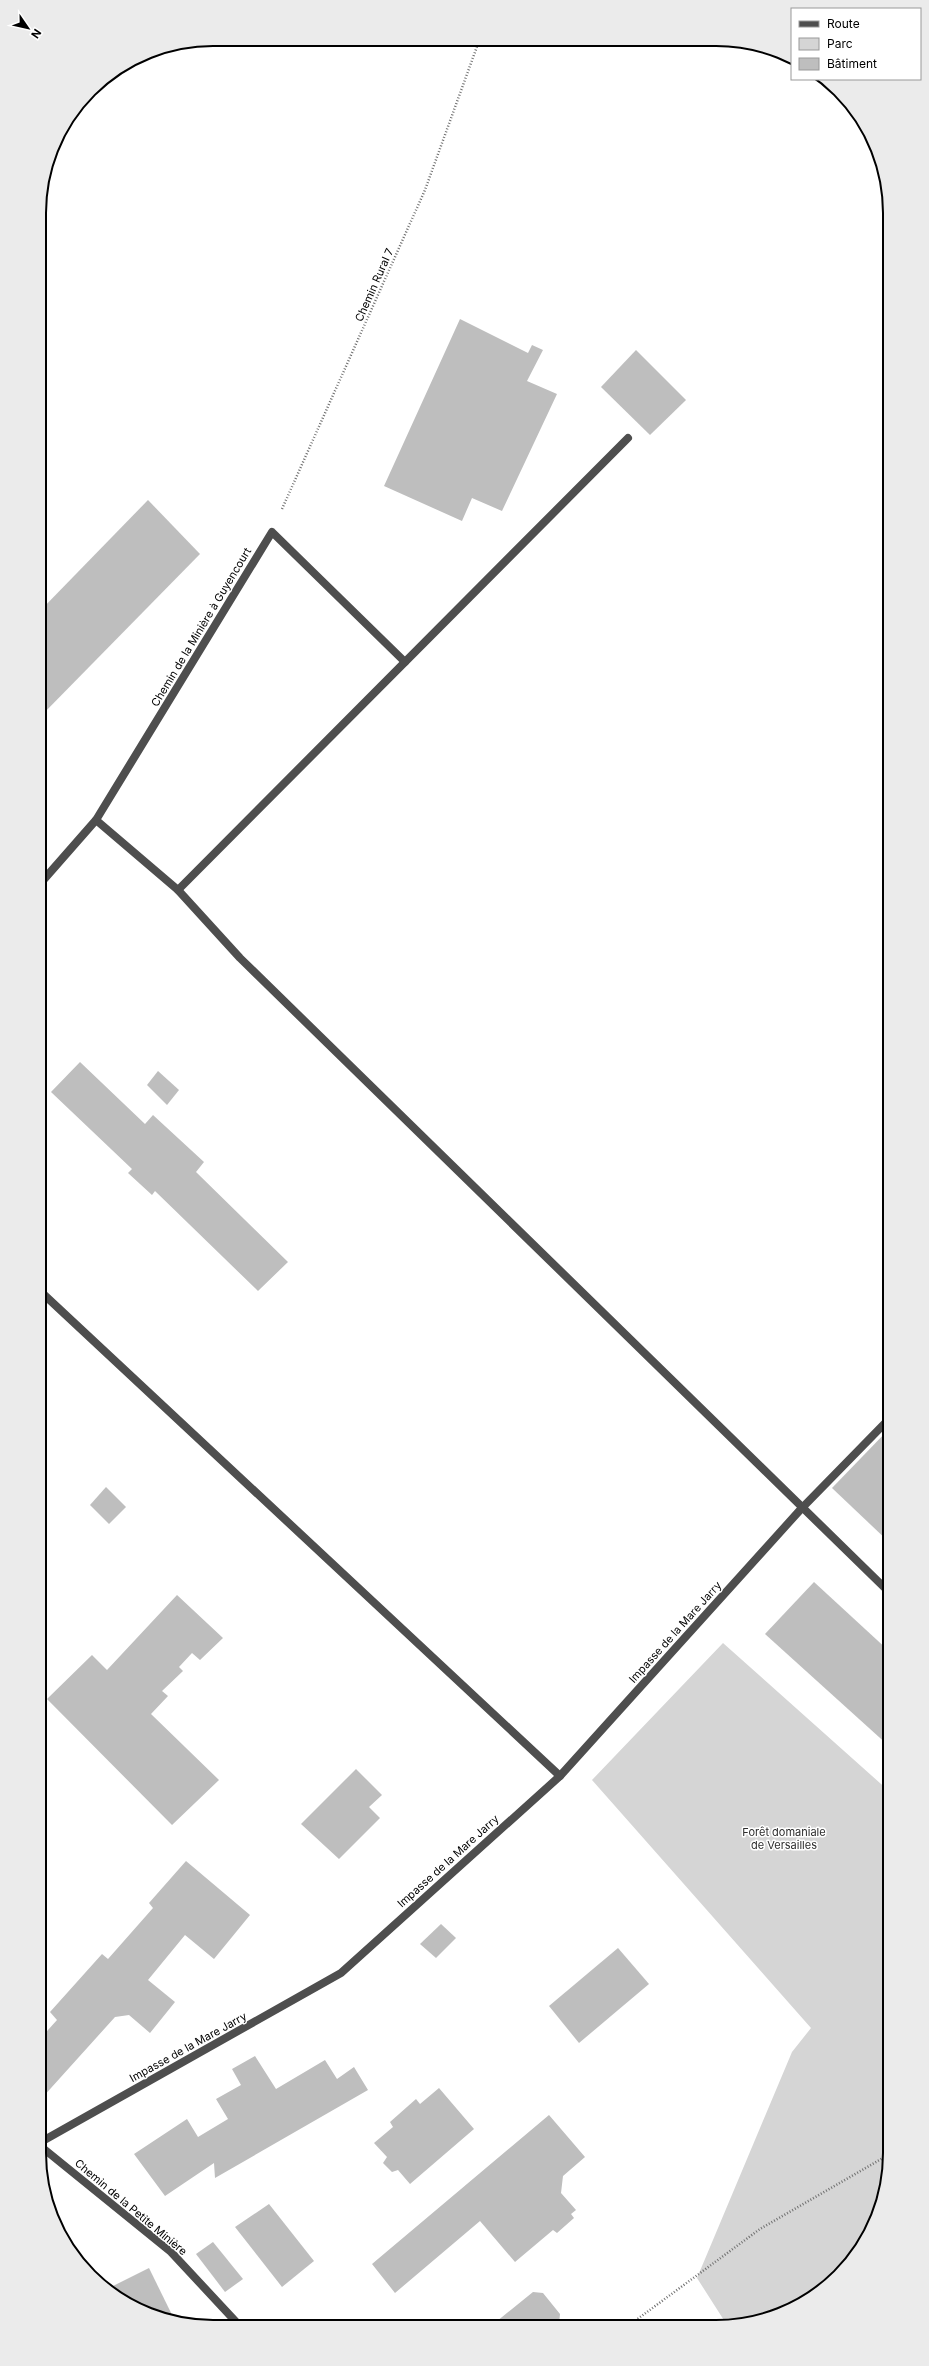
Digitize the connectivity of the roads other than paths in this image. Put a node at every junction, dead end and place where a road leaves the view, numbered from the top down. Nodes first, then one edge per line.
1 (628, 438) dead end
2 (405, 662) junction
3 (96, 820) junction
4 (46, 877) edge
5 (178, 890) junction
6 (46, 1297) edge
7 (883, 1425) edge
8 (801, 1509) junction
9 (883, 1586) edge
10 (560, 1776) junction
11 (46, 2140) edge
12 (46, 2150) edge
13 (234, 2320) edge

1 - 2 street
2 - 3 street, Chemin de la Minière à Guyencourt
2 - 5 street
3 - 4 street, Chemin de la Minière à Guyencourt
3 - 5 street
5 - 8 street
6 - 10 street
7 - 8 street, Impasse de la Mare Jarry
8 - 9 street
8 - 10 street, Impasse de la Mare Jarry
10 - 11 street, Impasse de la Mare Jarry
12 - 13 street, Chemin de la Petite Minière

